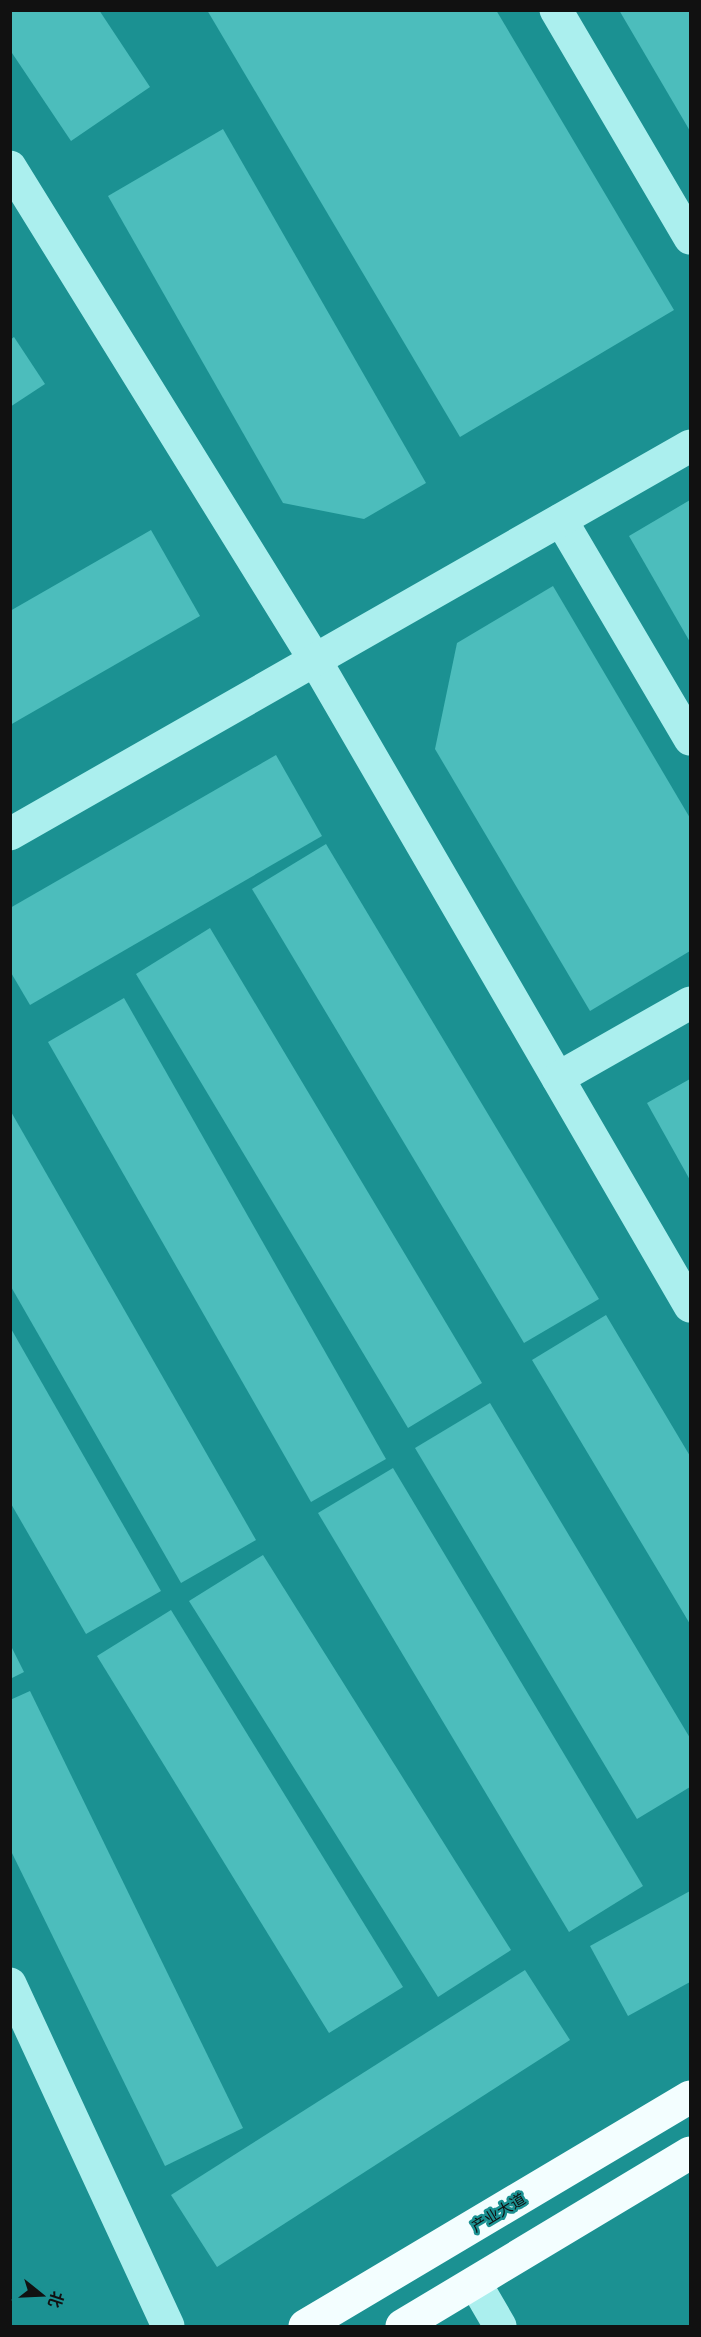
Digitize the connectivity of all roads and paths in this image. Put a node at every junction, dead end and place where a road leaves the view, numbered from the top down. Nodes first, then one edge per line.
1 (556, 10) edge
2 (10, 167) edge
3 (690, 238) edge
4 (690, 446) edge
5 (561, 520) junction
6 (315, 660) junction
7 (690, 739) edge
8 (10, 834) edge
9 (690, 1003) edge
10 (558, 1078) junction
11 (690, 1306) edge
12 (10, 1984) edge
13 (690, 2097) edge
14 (690, 2153) edge
15 (475, 2283) junction
16 (168, 2326) edge
17 (305, 2326) edge
18 (402, 2326) edge
19 (500, 2326) edge

1 - 3 street
2 - 6 street
4 - 5 street
5 - 6 street
5 - 7 street
6 - 8 street
6 - 10 street
9 - 10 street
10 - 11 street
12 - 16 street
13 - 17 main road, 产业大道
14 - 15 main road
15 - 18 main road
15 - 19 street

